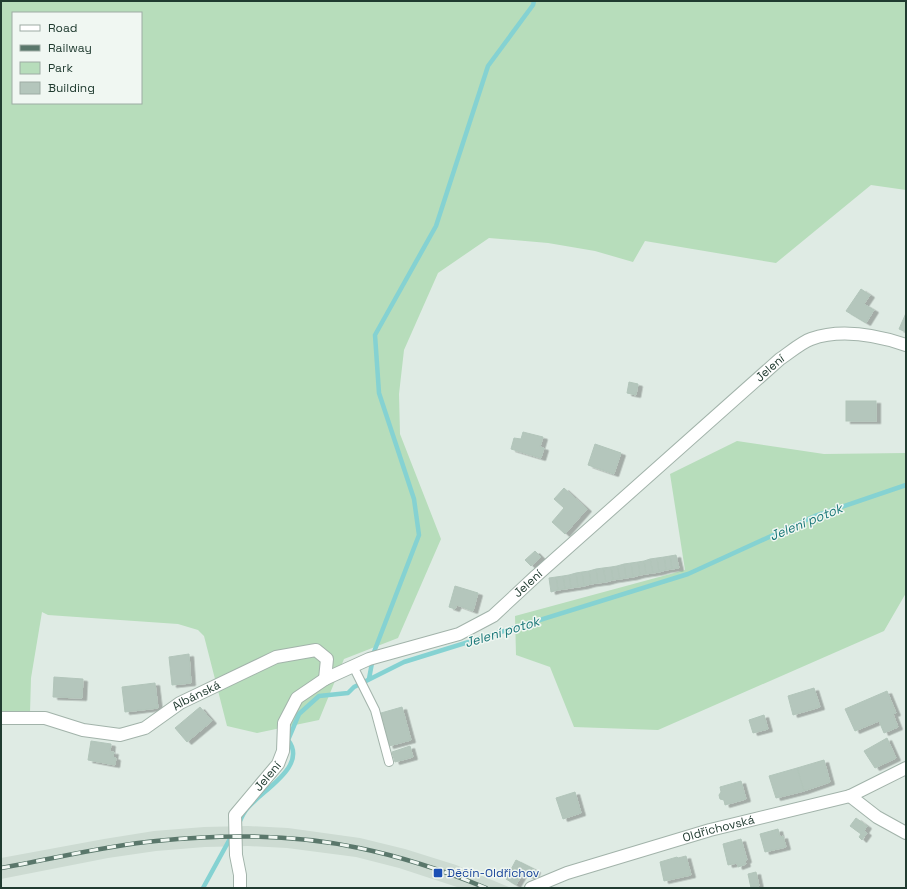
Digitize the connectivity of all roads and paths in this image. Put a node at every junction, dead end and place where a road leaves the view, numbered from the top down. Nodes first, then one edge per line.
1 (906, 345) edge
2 (353, 666) junction
3 (325, 679) junction
4 (1, 718) edge
5 (389, 762) dead end
6 (906, 768) edge
7 (850, 796) junction
8 (906, 833) edge
9 (240, 888) edge
10 (531, 888) edge

1 - 2 street, Jelení
2 - 3 street, Jelení
2 - 5 lane
3 - 4 street, Albánská
3 - 9 street, Jelení
6 - 7 street, Oldřichovská
7 - 8 street
7 - 10 street, Oldřichovská

